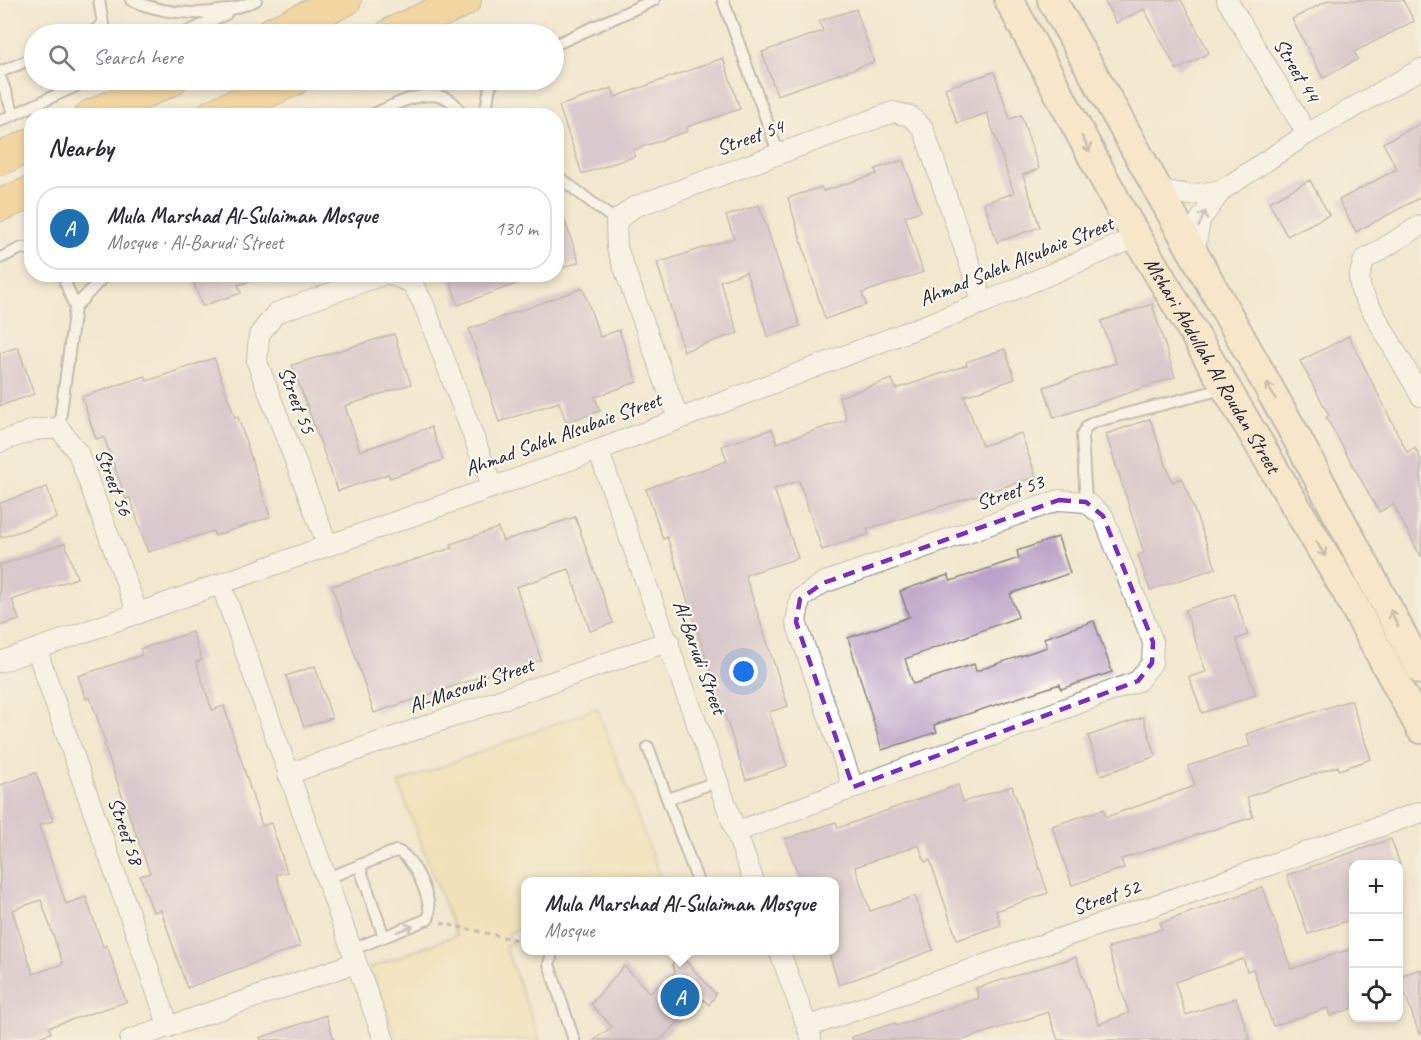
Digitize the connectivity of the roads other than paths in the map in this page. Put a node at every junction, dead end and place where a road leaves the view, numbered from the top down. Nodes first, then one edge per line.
1 (99, 0) edge
2 (131, 0) edge
3 (256, 0) edge
4 (345, 0) edge
5 (465, 0) edge
6 (654, 0) edge
7 (723, 0) edge
8 (1009, 0) edge
9 (1052, 0) edge
10 (1227, 0) edge
11 (234, 10) junction
12 (103, 24) edge
13 (204, 24) edge
14 (292, 24) edge
15 (413, 24) edge
16 (1070, 32) junction
17 (564, 40) edge
18 (1035, 50) junction
19 (24, 62) edge
20 (1421, 69) edge
21 (0, 72) edge
22 (0, 77) edge
23 (68, 90) edge
24 (149, 90) edge
25 (270, 90) edge
26 (489, 90) edge
27 (1105, 94) junction
28 (29, 108) edge
29 (109, 108) edge
30 (229, 108) edge
31 (388, 108) edge
32 (457, 108) edge
33 (486, 108) edge
34 (24, 110) edge
35 (1068, 111) junction
36 (14, 115) junction
37 (0, 121) edge
38 (1307, 134) junction
39 (24, 148) edge
40 (778, 152) junction
41 (0, 159) edge
42 (564, 181) edge
43 (1161, 190) junction
44 (1222, 190) junction
45 (24, 195) edge
46 (0, 205) edge
47 (616, 221) junction
48 (1421, 225) edge
49 (1137, 237) junction
50 (24, 248) edge
51 (1194, 254) junction
52 (0, 258) edge
53 (65, 282) edge
54 (98, 282) edge
55 (371, 282) edge
56 (410, 282) edge
57 (983, 303) junction
58 (75, 307) junction
59 (1225, 388) junction
60 (1421, 396) edge
61 (678, 418) junction
62 (59, 428) junction
63 (1293, 431) junction
64 (1256, 441) junction
65 (0, 442) edge
66 (598, 450) junction
67 (492, 486) junction
68 (1326, 491) junction
69 (1086, 502) junction
70 (1296, 507) junction
71 (328, 546) junction
72 (221, 584) junction
73 (138, 614) junction
74 (669, 641) junction
75 (37, 651) junction
76 (1418, 659) edge
77 (0, 662) edge
78 (1421, 729) edge
79 (648, 747) dead end
80 (288, 774) junction
81 (718, 781) junction
82 (853, 787) junction
83 (668, 799) junction
84 (1421, 812) edge
85 (736, 832) junction
86 (359, 865) junction
87 (696, 877) edge
88 (752, 877) edge
89 (325, 879) junction
90 (384, 937) junction
91 (552, 955) edge
92 (780, 955) edge
93 (353, 956) junction
94 (169, 1027) junction
95 (810, 1034) edge
96 (130, 1040) edge
97 (384, 1040) edge
98 (574, 1040) edge

1 - 12 lane
2 - 11 lane
3 - 11 lane
4 - 14 main road
5 - 15 main road
6 - 17 lane
7 - 40 lane
8 - 18 street, Mshari Abdullah Al Roudan Street
9 - 16 street, Mshari Abdullah Al Roudan Street
10 - 38 street, Street 44
11 - 13 lane
16 - 18 street
16 - 27 street, Mshari Abdullah Al Roudan Street
18 - 35 street, Mshari Abdullah Al Roudan Street
19 - 21 lane
20 - 38 street
22 - 36 lane
23 - 28 lane
24 - 29 main road
25 - 30 main road
26 - 33 lane
27 - 35 street
27 - 43 street, Mshari Abdullah Al Roudan Street
31 - 32 lane
34 - 36 lane
35 -> 49 street, Mshari Abdullah Al Roudan Street
36 - 37 lane
38 - 44 street
39 - 41 main road
40 - 47 street, Street 54
40 - 57 street, Street 54
42 - 47 lane
43 - 44 street
43 - 51 street, Mshari Abdullah Al Roudan Street
51 -> 44 street
45 - 46 main road
47 - 61 street
48 - 60 street
49 - 57 street, Ahmad Saleh Alsubaie Street
49 - 59 street, Mshari Abdullah Al Roudan Street
50 - 52 lane
63 -> 51 street, Mshari Abdullah Al Roudan Street
53 - 58 lane
54 - 58 lane
55 - 71 street, Street 55
56 - 67 street, Street 55
57 - 61 street, Ahmad Saleh Alsubaie Street
58 - 62 lane
59 - 64 street, Mshari Abdullah Al Roudan Street
59 - 69 lane
61 - 66 street, Ahmad Saleh Alsubaie Street
62 - 65 street
62 - 73 street, Street 56
63 - 64 street
63 - 68 street, Mshari Abdullah Al Roudan Street
64 - 70 street, Mshari Abdullah Al Roudan Street
66 - 67 street, Ahmad Saleh Alsubaie Street
66 - 74 street, Al-Barudi Street
67 - 71 street, Ahmad Saleh Alsubaie Street
68 - 70 street
76 -> 68 street, Mshari Abdullah Al Roudan Street
69 - 82 street, Street 53
69 - 82 street
70 -> 78 street, Mshari Abdullah Al Roudan Street
71 - 72 street, Ahmad Saleh Alsubaie Street
72 - 73 street, Ahmad Saleh Alsubaie Street
72 - 80 street
73 - 75 street, Ahmad Saleh Alsubaie Street
74 - 80 street, Al-Masoudi Street
74 - 81 street, Al-Barudi Street
75 - 77 street, Ahmad Saleh Alsubaie Street
75 - 94 street, Street 58
79 - 83 lane
80 - 89 street
81 - 83 lane
81 - 85 street, Al-Barudi Street
82 - 85 street
83 - 87 lane
84 - 95 street, Street 52
85 - 88 street, Al-Barudi Street
86 - 89 lane
86 - 90 lane
90 -> 86 lane
89 - 93 street
90 - 93 lane
91 - 98 lane
92 - 95 street
93 - 94 street
93 - 97 street
94 - 96 street

